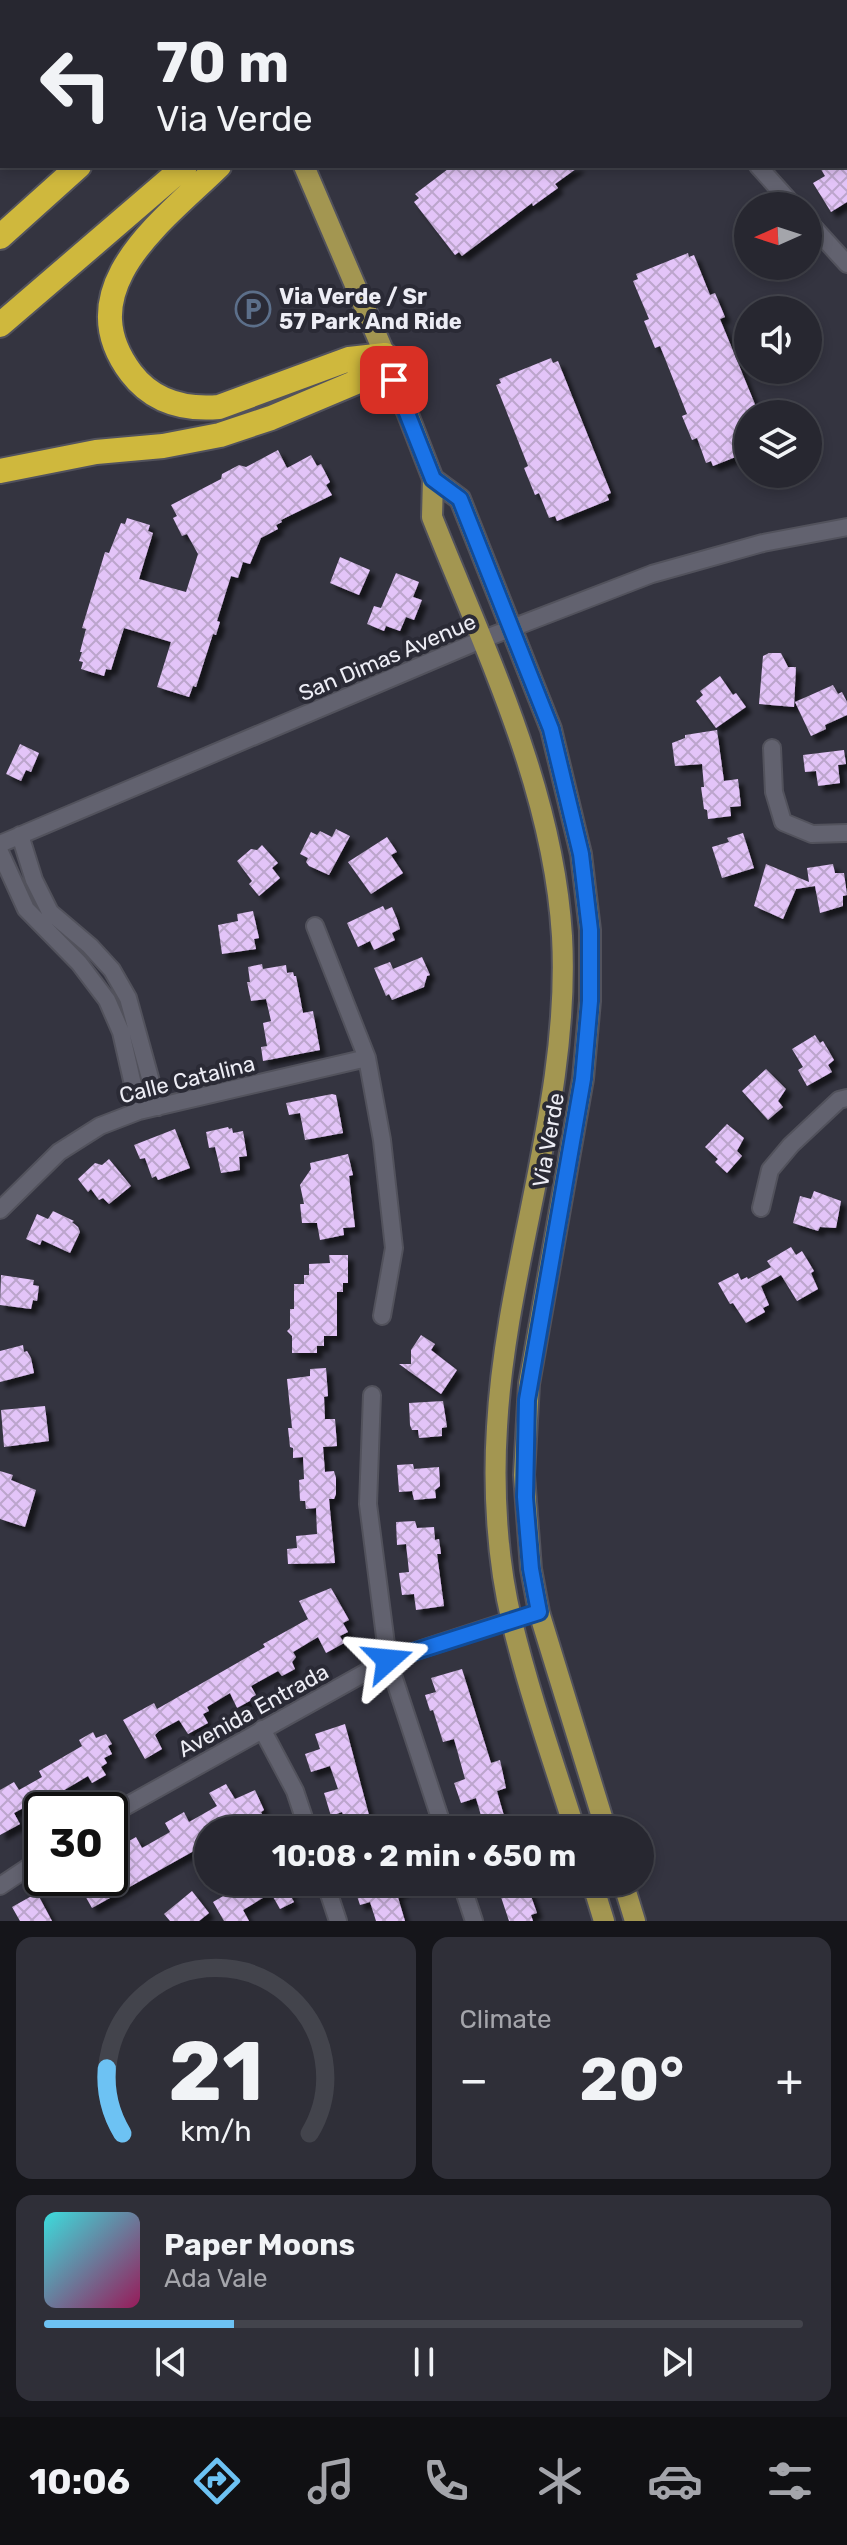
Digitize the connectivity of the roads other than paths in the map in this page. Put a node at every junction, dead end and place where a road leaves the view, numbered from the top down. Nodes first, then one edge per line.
1 (77, 168) edge
2 (183, 168) edge
3 (217, 168) edge
4 (305, 168) edge
5 (760, 168) edge
6 (781, 192) edge
7 (822, 236) edge
8 (0, 237) edge
9 (847, 264) edge
10 (0, 325) edge
11 (385, 355) junction
12 (0, 471) edge
13 (433, 479) junction
14 (847, 527) edge
15 (510, 629) junction
16 (481, 640) junction
17 (772, 748) dead end
18 (847, 833) edge
19 (20, 835) junction
20 (0, 844) edge
21 (0, 852) edge
22 (44, 916) junction
23 (315, 926) dead end
24 (367, 1058) junction
25 (847, 1098) edge
26 (158, 1107) junction
27 (139, 1111) junction
28 (761, 1208) dead end
29 (0, 1210) edge
30 (382, 1316) dead end
31 (372, 1395) dead end
32 (539, 1612) junction
33 (511, 1620) junction
34 (388, 1660) junction
35 (262, 1729) junction
36 (128, 1805) edge
37 (303, 1816) edge
38 (439, 1816) edge
39 (571, 1816) edge
40 (602, 1816) edge
41 (24, 1870) edge
42 (0, 1886) edge
43 (328, 1896) edge
44 (466, 1896) edge
45 (596, 1896) edge
46 (627, 1896) edge
47 (333, 1919) edge
48 (474, 1921) edge
49 (604, 1921) edge
50 (635, 1921) edge

1 - 8 highway
2 - 10 highway
3 - 11 highway
4 - 11 main road, Via Verde
5 - 6 street
7 - 9 street
11 - 12 highway
11 - 13 main road, Via Verde
13 - 15 main road, Via Verde
13 - 16 main road, Via Verde
14 - 15 street, San Dimas Avenue
15 - 16 street, San Dimas Avenue
15 - 32 main road, Via Verde
16 - 19 street, San Dimas Avenue
16 - 33 main road, Via Verde
17 - 18 street
19 - 20 street, San Dimas Avenue
19 - 22 street
21 - 22 street
22 - 26 street
22 - 27 street
23 - 24 street
24 - 26 street, Calle Catalina
24 - 30 street
25 - 28 street
26 - 27 street, Calle Catalina
27 - 29 street, Calle Catalina
31 - 34 street
32 - 33 main road
32 - 40 main road, Via Verde
33 - 34 street, Avenida Entrada
33 - 39 main road, Via Verde
34 - 35 street, Avenida Entrada
34 - 38 street
35 - 36 street, Avenida Entrada
35 - 37 street
41 - 42 street
43 - 47 street
44 - 48 street
45 - 49 main road
46 - 50 main road

